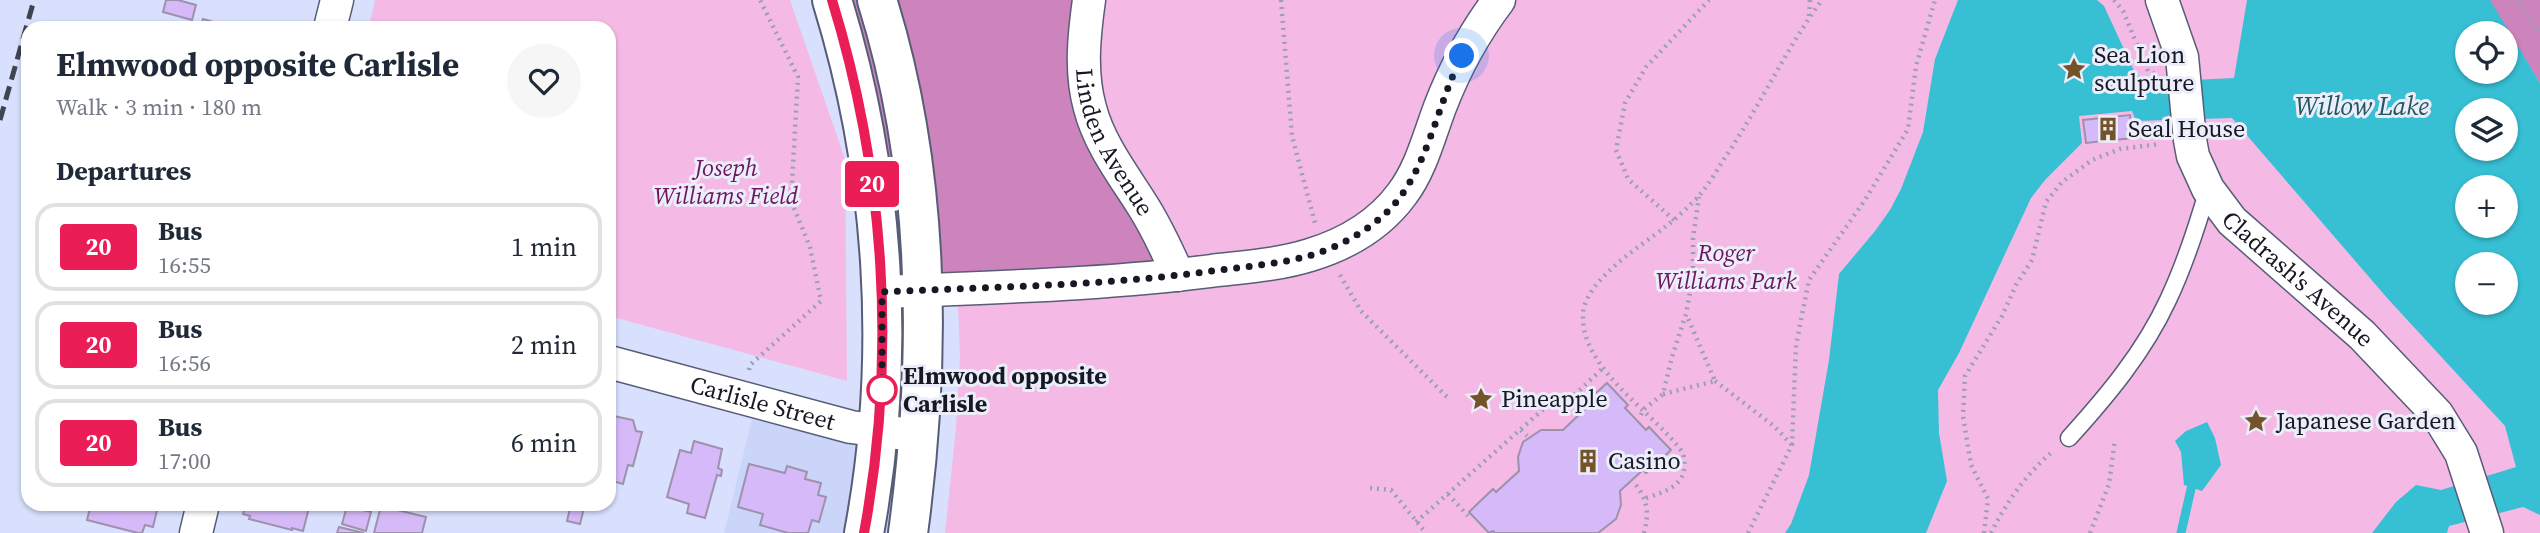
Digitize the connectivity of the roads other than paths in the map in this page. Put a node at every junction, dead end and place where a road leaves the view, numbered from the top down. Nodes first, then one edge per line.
1 (338, 0) edge
2 (832, 0) edge
3 (877, 0) edge
4 (1089, 0) edge
5 (1499, 0) edge
6 (2162, 0) edge
7 (332, 21) edge
8 (2208, 189) junction
9 (1178, 275) junction
10 (923, 290) junction
11 (882, 292) junction
12 (616, 364) edge
13 (879, 431) junction
14 (919, 436) junction
15 (2069, 439) road end
16 (202, 511) edge
17 (2485, 526) edge
18 (196, 533) edge
19 (864, 533) edge
20 (908, 533) edge

1 - 7 street
2 - 11 main road
3 - 10 main road
4 - 9 street, Linden Avenue
5 - 9 street
6 - 8 street, Cladrash's Avenue
8 - 15 lane
8 - 17 street, Cladrash's Avenue
9 - 10 street
10 - 11 street
10 - 14 main road
11 - 13 main road
12 - 13 street, Carlisle Street
13 - 14 street, Carlisle Street
13 - 19 main road
14 - 20 main road
16 - 18 street

